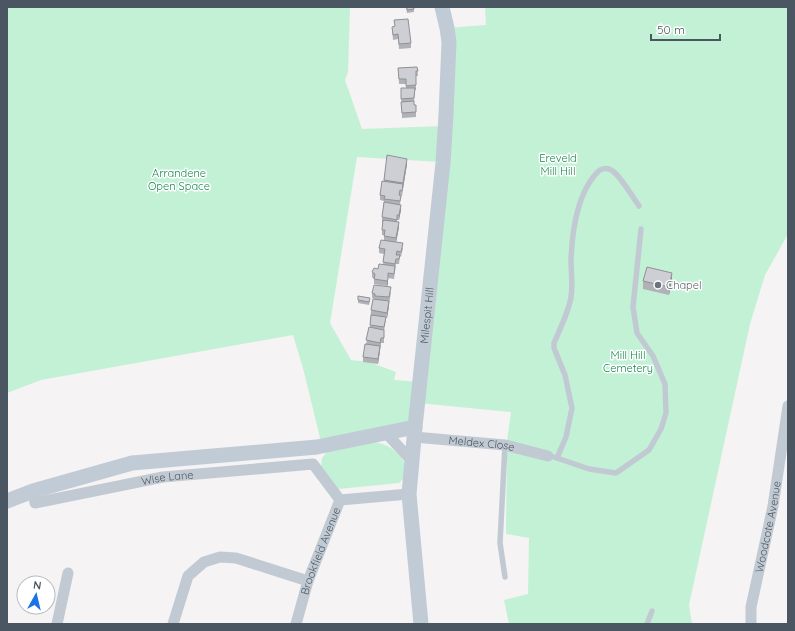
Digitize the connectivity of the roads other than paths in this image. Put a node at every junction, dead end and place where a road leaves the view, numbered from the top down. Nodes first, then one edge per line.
1 (442, 7) edge
2 (639, 206) dead end
3 (641, 230) dead end
4 (788, 412) edge
5 (415, 432) junction
6 (386, 433) junction
7 (505, 445) junction
8 (317, 447) junction
9 (552, 457) junction
10 (412, 462) junction
11 (313, 464) junction
12 (33, 491) junction
13 (409, 494) junction
14 (340, 500) junction
15 (7, 501) edge
16 (68, 573) dead end
17 (505, 577) dead end
18 (308, 581) junction
19 (652, 611) dead end
20 (57, 624) edge
21 (174, 624) edge
22 (296, 624) edge
23 (420, 624) edge
24 (647, 624) edge
25 (752, 624) edge

1 - 5 street, Milespit Hill
2 - 9 lane
3 - 9 lane
4 - 25 street, Woodcote Avenue
5 - 6 street, Wise Lane
5 - 7 street, Meldex Close
5 - 10 street, Milespit Hill
6 - 8 street, Wise Lane
6 - 10 street
7 - 9 street, Meldex Close
7 - 17 lane
8 - 11 street
8 - 12 street, Wise Lane
10 - 13 street, Milespit Hill
11 - 12 street, Wise Lane
11 - 14 street
12 - 15 street, Wise Lane
13 - 14 street, Brookfield Avenue
13 - 23 street, Milespit Hill
14 - 18 street, Brookfield Avenue
16 - 20 street
18 - 21 street
18 - 22 street, Brookfield Avenue
19 - 24 lane

